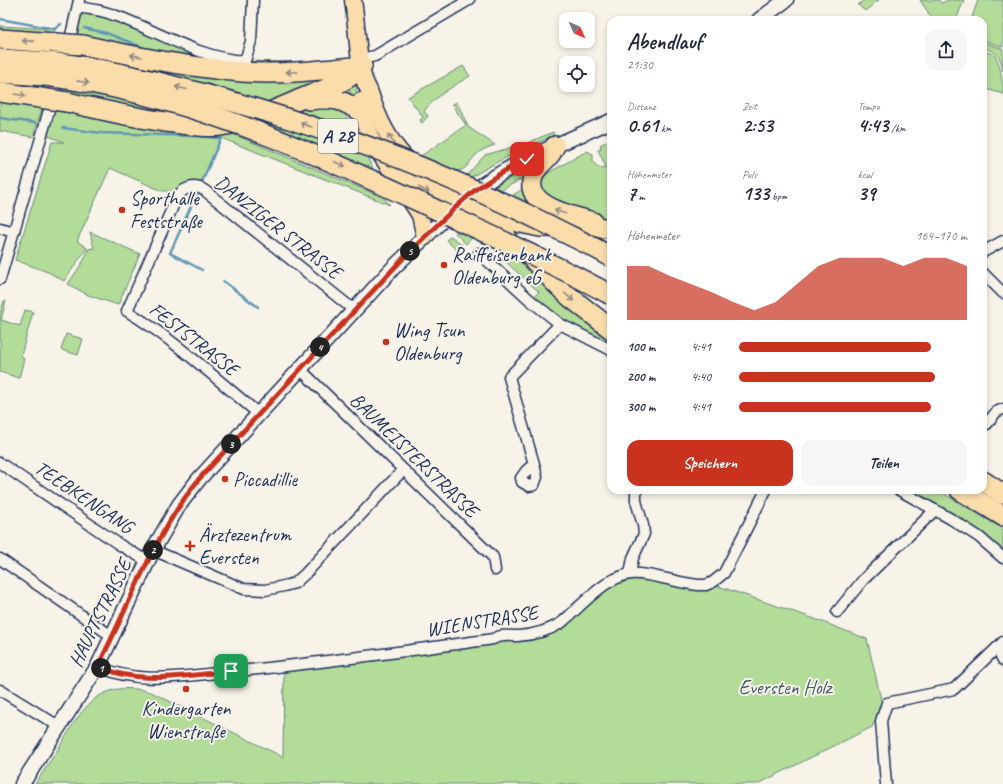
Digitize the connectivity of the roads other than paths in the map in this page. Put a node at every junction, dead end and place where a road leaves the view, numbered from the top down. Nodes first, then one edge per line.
1 (253, 0) edge
2 (353, 0) edge
3 (469, 0) edge
4 (786, 0) edge
5 (78, 4) edge
6 (764, 16) edge
7 (0, 39) edge
8 (0, 58) edge
9 (365, 65) junction
10 (47, 69) junction
11 (0, 73) edge
12 (0, 92) edge
13 (294, 102) junction
14 (362, 113) junction
15 (607, 123) edge
16 (555, 146) junction
17 (393, 171) junction
18 (179, 194) joint
19 (461, 202) junction
20 (607, 227) edge
21 (0, 228) edge
22 (607, 228) edge
23 (14, 232) junction
24 (425, 237) junction
25 (1003, 241) edge
26 (987, 250) edge
27 (479, 253) dead end
28 (607, 254) edge
29 (987, 277) edge
30 (0, 279) edge
31 (607, 293) edge
32 (1003, 293) edge
33 (354, 310) junction
34 (560, 324) junction
35 (607, 326) edge
36 (607, 348) edge
37 (300, 369) junction
38 (1003, 409) edge
39 (259, 414) junction
40 (987, 424) dead end
41 (0, 463) edge
42 (534, 464) dead end
43 (403, 470) junction
44 (636, 494) edge
45 (764, 494) edge
46 (906, 494) edge
47 (967, 494) edge
48 (935, 510) junction
49 (1003, 516) edge
50 (150, 555) junction
51 (1003, 558) edge
52 (0, 559) edge
53 (495, 570) dead end
54 (630, 574) junction
55 (838, 612) dead end
56 (113, 637) junction
57 (1000, 645) edge
58 (1003, 660) edge
59 (98, 666) junction
60 (0, 690) edge
61 (60, 727) junction
62 (22, 784) edge
63 (886, 784) edge

1 - 5 street
2 - 9 main road
3 - 9 street
4 - 6 street
5 - 23 street
9 -> 7 highway, bridge
8 - 10 highway, A 28
9 - 13 highway
9 - 14 main road
19 -> 9 main road
10 - 11 highway, A 28
28 -> 10 highway, A 28, bridge
10 -> 31 highway, A 28, bridge
12 -> 13 highway, bridge
13 - 14 highway
14 - 17 main road
15 - 16 street, HAUPTSTRASSE
16 - 19 street, HAUPTSTRASSE
20 -> 16 highway
17 -> 19 main road
17 - 24 main road
18 - 33 street, DANZIGER STRASSE
18 - 39 street, FESTSTRASSE
19 - 22 highway
19 - 24 street, HAUPTSTRASSE
19 -> 35 highway
21 - 23 street
23 - 30 street
24 - 33 street, HAUPTSTRASSE
25 - 26 street
27 - 34 street
29 - 32 street
33 - 37 street, HAUPTSTRASSE
34 - 36 street
34 - 42 street
37 - 39 street, HAUPTSTRASSE
37 - 43 street, BAUMEISTERSTRASSE
38 - 40 street
39 - 50 street, HAUPTSTRASSE
41 - 50 street, TEEBKENGANG
43 - 50 street, TEEBKENGANG
43 - 53 street, BAUMEISTERSTRASSE
44 - 54 street
45 - 54 street, WIENSTRASSE
46 - 48 street
47 - 49 highway
48 - 51 street
48 - 55 street
50 - 56 street, HAUPTSTRASSE
52 - 56 street
54 - 59 street, WIENSTRASSE
56 - 59 street, HAUPTSTRASSE
57 - 58 street
57 - 63 street
59 - 61 street, HAUPTSTRASSE
60 - 61 street
61 - 62 street, HAUPTSTRASSE

